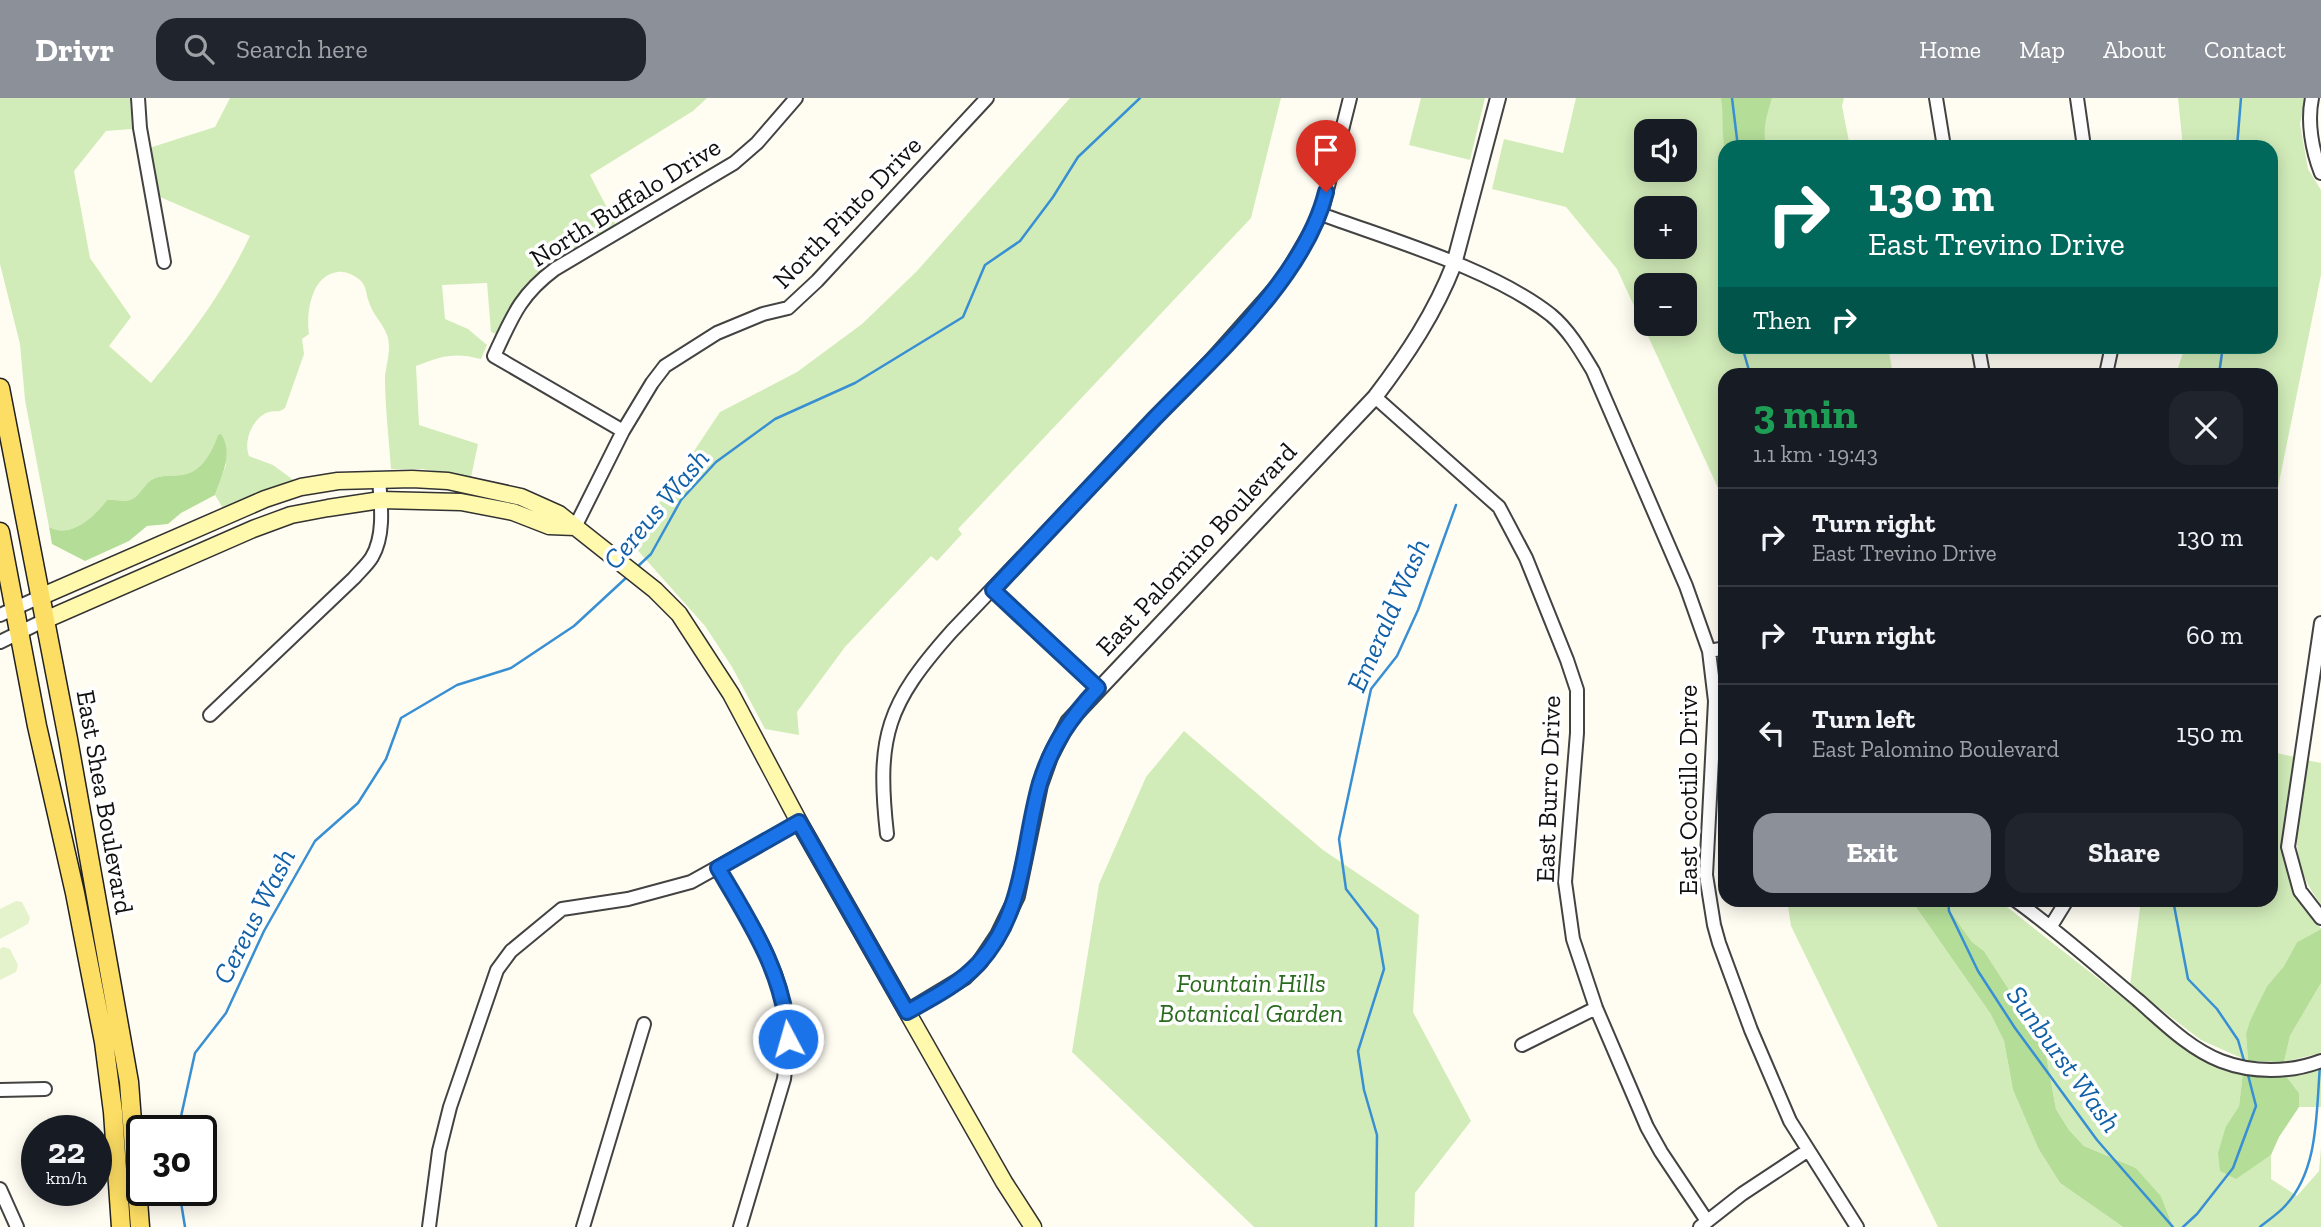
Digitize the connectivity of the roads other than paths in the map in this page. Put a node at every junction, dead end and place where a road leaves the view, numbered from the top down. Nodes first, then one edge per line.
1 (138, 98) edge
2 (796, 98) edge
3 (987, 98) edge
4 (1350, 98) edge
5 (1498, 98) edge
6 (1936, 98) edge
7 (2077, 98) edge
8 (2312, 98) edge
9 (1943, 140) edge
10 (2083, 140) edge
11 (2321, 173) edge
12 (1321, 214) junction
13 (164, 262) dead end
14 (1454, 264) junction
15 (0, 388) edge
16 (1376, 397) junction
17 (623, 431) junction
18 (379, 480) junction
19 (381, 500) junction
20 (575, 527) junction
21 (0, 533) edge
22 (993, 590) junction
23 (40, 597) junction
24 (7, 612) edge
25 (45, 620) junction
26 (2321, 623) edge
27 (20, 633) junction
28 (0, 642) edge
29 (1718, 649) edge
30 (1709, 651) junction
31 (1098, 688) junction
32 (211, 715) dead end
33 (799, 822) junction
34 (887, 834) dead end
35 (718, 868) junction
36 (2025, 907) edge
37 (2063, 907) edge
38 (2321, 918) edge
39 (2051, 926) junction
40 (1595, 1008) junction
41 (907, 1012) junction
42 (645, 1024) dead end
43 (1522, 1045) dead end
44 (2321, 1061) edge
45 (45, 1089) dead end
46 (0, 1090) edge
47 (1807, 1151) junction
48 (0, 1189) edge
49 (1704, 1224) edge
50 (17, 1227) edge
51 (121, 1227) edge
52 (140, 1227) edge
53 (429, 1227) edge
54 (583, 1227) edge
55 (740, 1227) edge
56 (1033, 1227) edge
57 (1857, 1227) edge

1 - 13 street
2 - 17 street, North Buffalo Drive
3 - 17 street, North Pinto Drive
4 - 12 street
5 - 14 street, East Palomino Boulevard
6 - 9 street
7 - 10 street
8 - 11 street
12 - 14 street, East Ocotillo Drive
12 - 22 street
14 - 16 street, East Palomino Boulevard
14 - 30 street, East Ocotillo Drive
15 - 23 main road, East Shea Boulevard
16 - 31 street, East Palomino Boulevard
16 - 40 street, East Burro Drive
17 - 20 street, North Pinto Drive
18 - 19 street
18 - 20 main road
18 - 23 main road
19 - 20 main road
19 - 25 main road
19 - 32 street
20 - 33 main road
21 - 24 main road, East Shea Boulevard
22 - 31 street
22 - 34 street
23 - 24 street
23 - 25 main road, East Shea Boulevard
24 - 27 main road, East Shea Boulevard
25 - 27 street
25 - 52 main road, East Shea Boulevard
26 - 38 street
27 - 28 street
27 - 51 main road, East Shea Boulevard
29 - 30 street
30 - 47 street, East Ocotillo Drive
31 - 41 street, East Palomino Boulevard
33 - 35 street
33 - 41 main road
35 - 53 street
35 - 55 street
36 - 39 street
37 - 39 street
39 - 44 street
40 - 43 street
40 - 49 street, East Burro Drive
41 - 56 main road
42 - 54 street
45 - 46 street
47 - 49 street
47 - 57 street, East Ocotillo Drive
48 - 50 street

